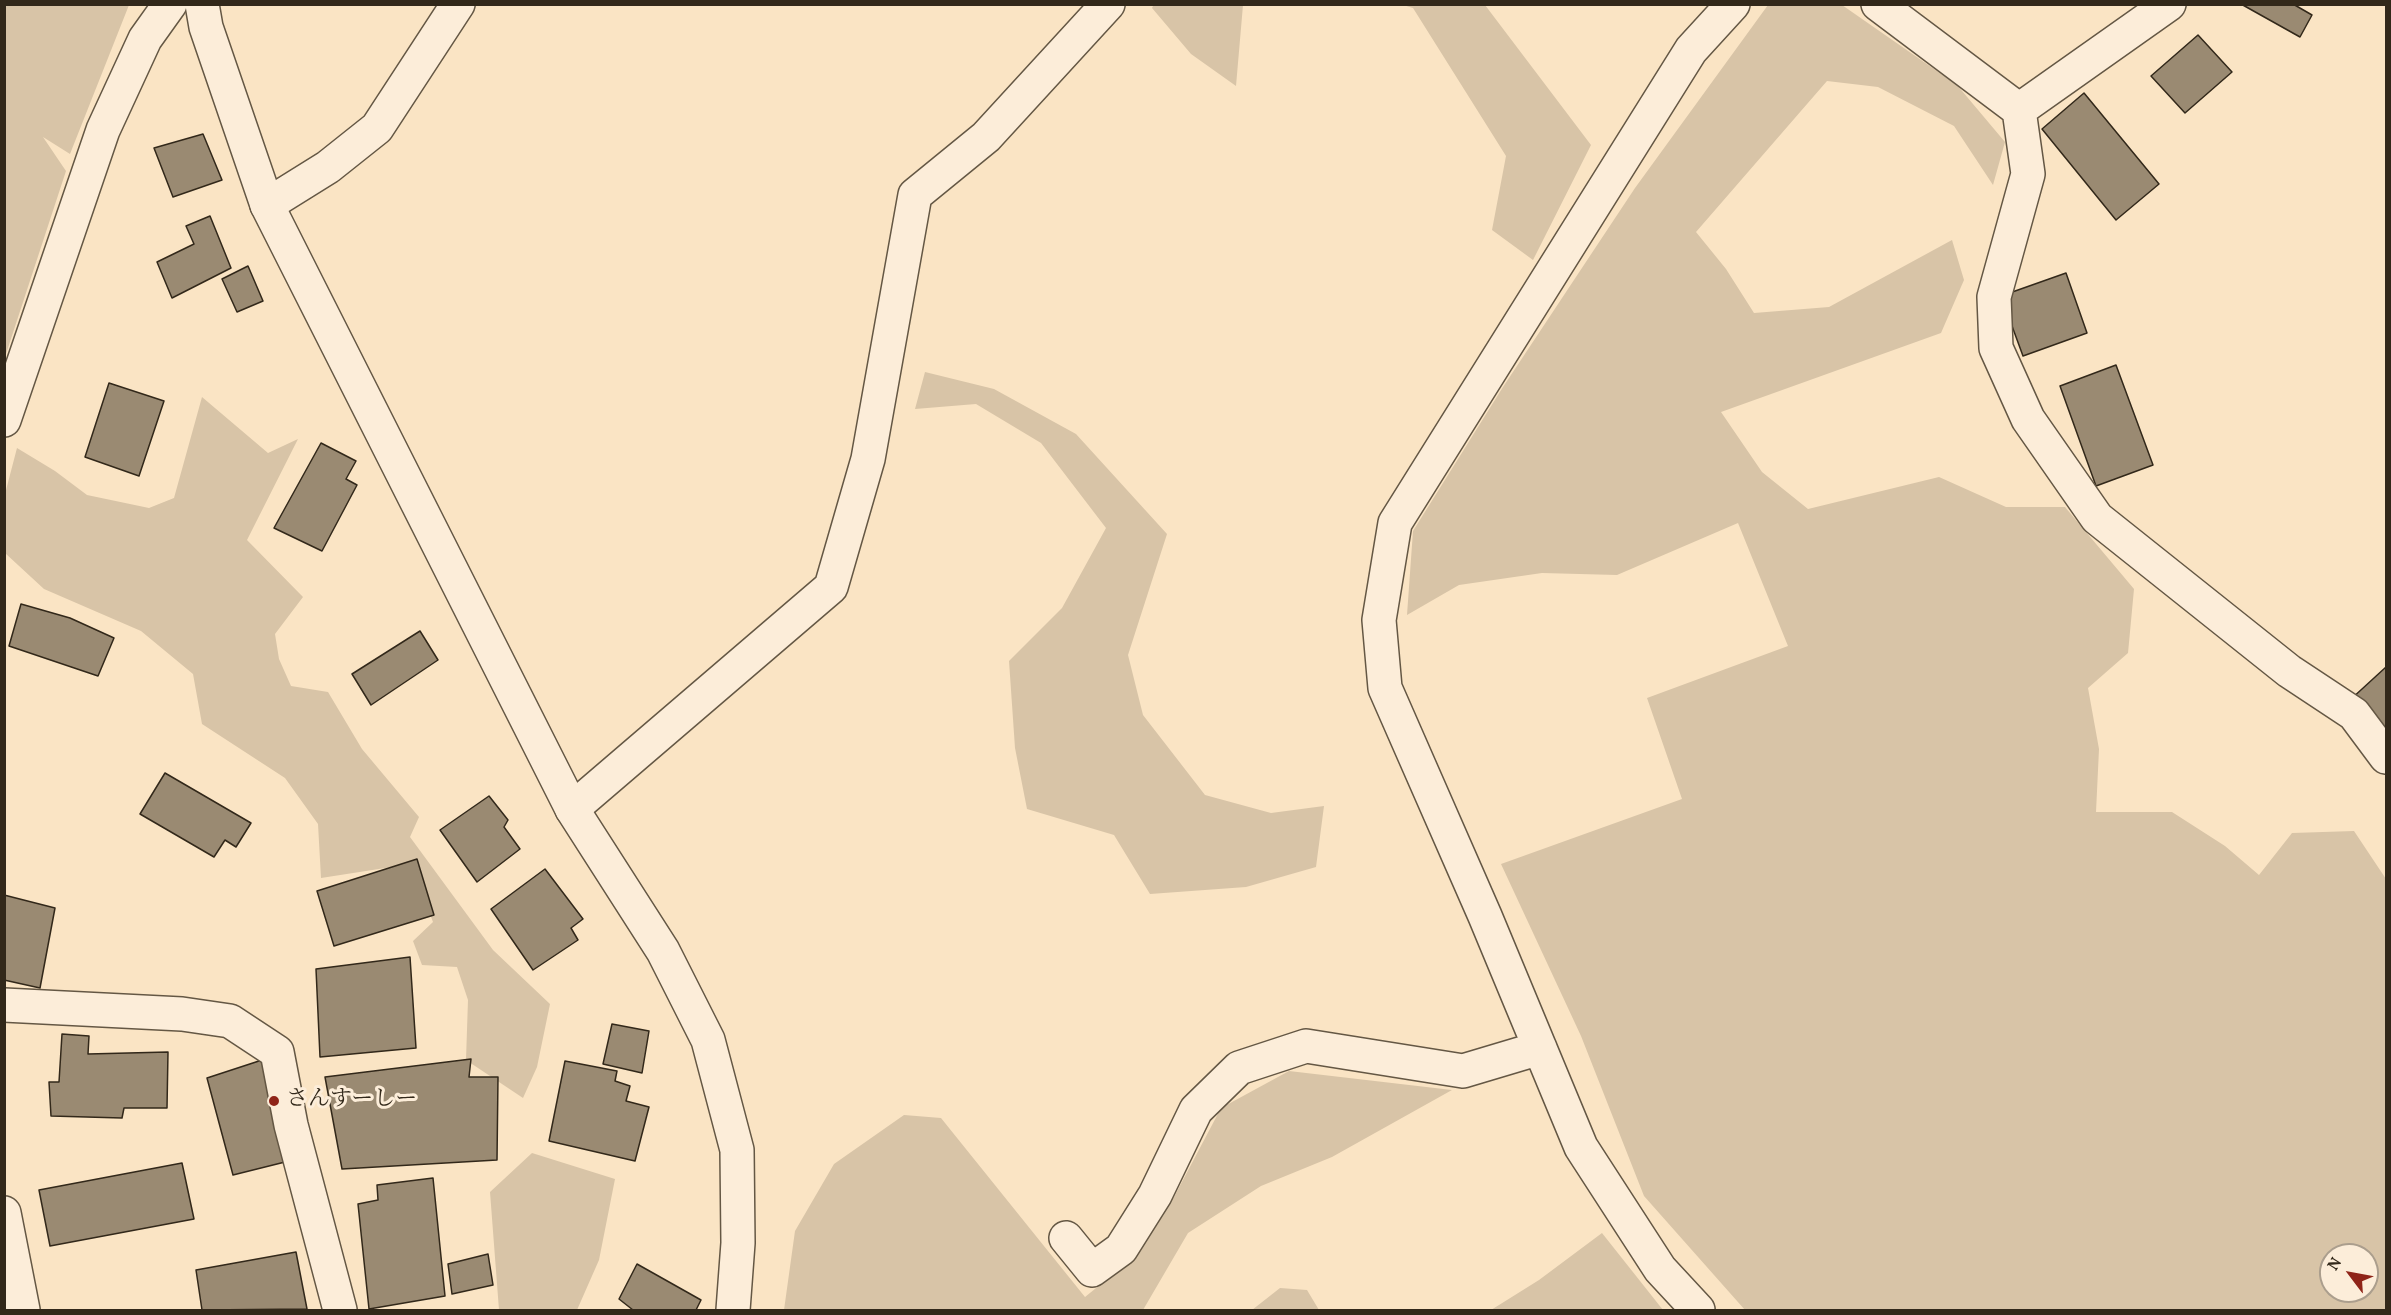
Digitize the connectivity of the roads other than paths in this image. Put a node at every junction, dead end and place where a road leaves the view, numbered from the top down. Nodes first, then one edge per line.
1 (170, 4) edge
2 (202, 4) edge
3 (458, 4) edge
4 (1108, 4) edge
5 (1733, 4) edge
6 (1878, 4) edge
7 (2169, 4) edge
8 (2019, 110) junction
9 (267, 205) junction
10 (4, 420) edge
11 (2386, 757) edge
12 (572, 809) junction
13 (4, 1005) edge
14 (1540, 1048) junction
15 (4, 1213) edge
16 (1066, 1238) dead end
17 (23, 1311) edge
18 (340, 1311) edge
19 (733, 1311) edge
20 (1698, 1311) edge

1 - 10 street
2 - 9 street
3 - 9 street
4 - 12 street
5 - 14 street
6 - 8 street
7 - 8 street
8 - 11 street
9 - 12 street
12 - 19 street
13 - 18 street
14 - 16 street
14 - 20 street
15 - 17 street

